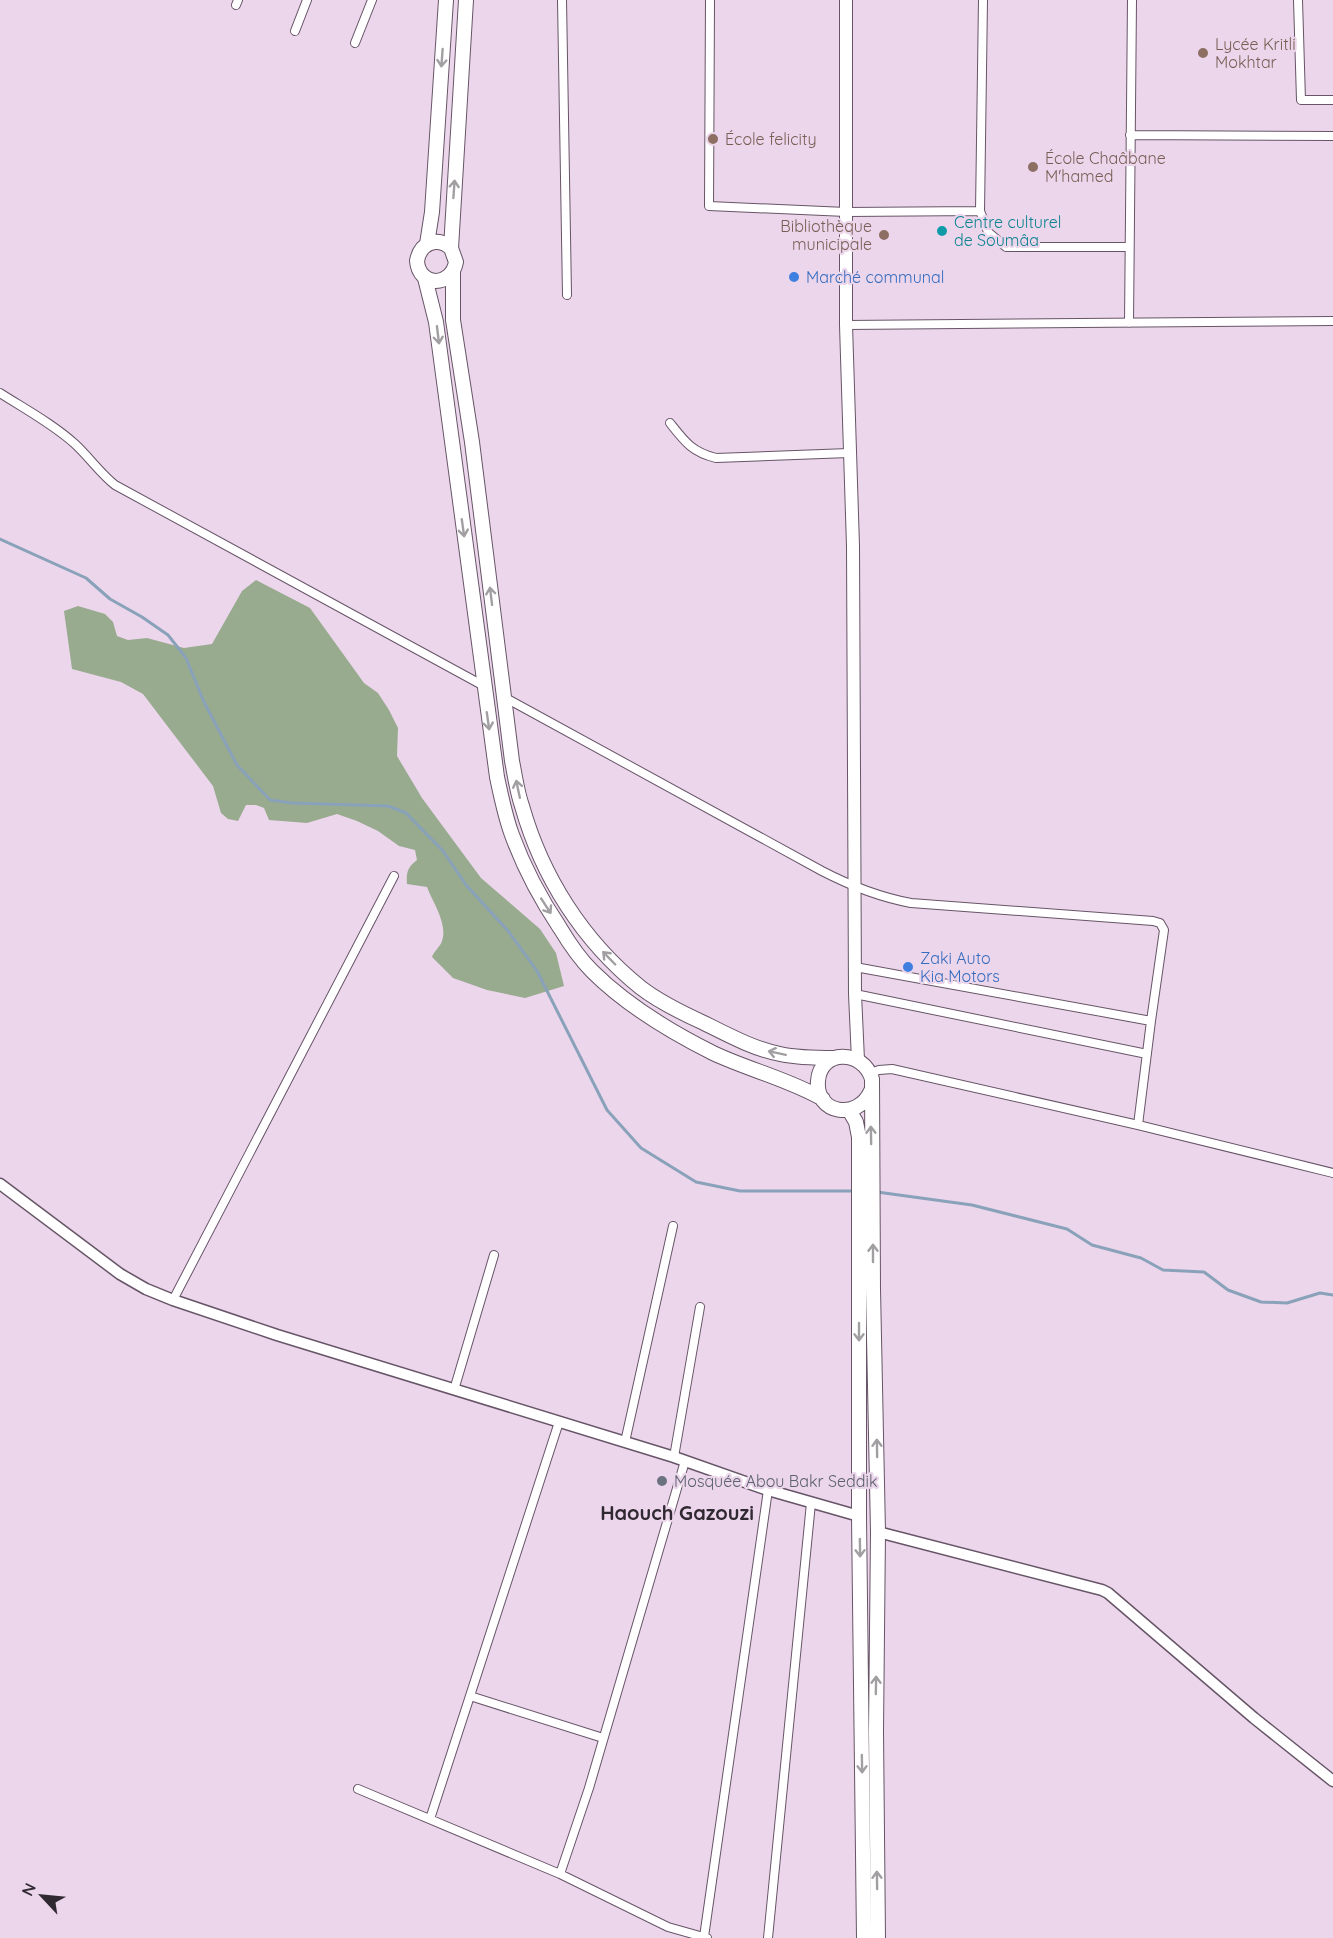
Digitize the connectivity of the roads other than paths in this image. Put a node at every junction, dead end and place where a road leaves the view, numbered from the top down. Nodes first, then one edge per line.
1 (308, 0) edge
2 (372, 0) edge
3 (446, 0) edge
4 (466, 0) edge
5 (562, 0) edge
6 (710, 0) edge
7 (846, 0) edge
8 (983, 0) edge
9 (1132, 0) edge
10 (1298, 0) edge
11 (295, 31) dead end
12 (356, 43) dead end
13 (1333, 100) edge
14 (1130, 135) junction
15 (1333, 136) edge
16 (980, 211) junction
17 (846, 212) junction
18 (427, 244) junction
19 (1129, 247) junction
20 (451, 248) junction
21 (453, 272) junction
22 (425, 278) junction
23 (567, 295) dead end
24 (1333, 321) edge
25 (1129, 323) junction
26 (846, 325) junction
27 (0, 393) edge
28 (670, 423) dead end
29 (849, 453) junction
30 (484, 686) junction
31 (504, 697) junction
32 (394, 876) dead end
33 (855, 888) junction
34 (855, 967) junction
35 (855, 994) junction
36 (1151, 1021) junction
37 (1147, 1054) junction
38 (835, 1058) junction
39 (858, 1060) junction
40 (870, 1074) junction
41 (871, 1091) junction
42 (823, 1099) junction
43 (849, 1110) junction
44 (1138, 1125) junction
45 (1333, 1173) edge
46 (866, 1179) junction
47 (0, 1184) edge
48 (673, 1226) dead end
49 (495, 1255) dead end
50 (173, 1300) junction
51 (700, 1307) dead end
52 (454, 1390) junction
53 (559, 1422) junction
54 (625, 1442) junction
55 (679, 1459) junction
56 (768, 1490) junction
57 (811, 1503) junction
58 (859, 1516) junction
59 (878, 1532) junction
60 (470, 1696) junction
61 (603, 1738) junction
62 (1333, 1781) edge
63 (358, 1789) dead end
64 (430, 1819) junction
65 (560, 1874) junction
66 (705, 1938) edge
67 (768, 1938) edge
68 (864, 1938) edge
69 (878, 1938) edge

1 - 11 street
2 - 12 street
3 -> 18 highway
20 -> 4 highway
5 - 23 street
6 - 17 street
7 - 17 main road
8 - 16 street
9 - 14 street
10 - 13 street
14 - 15 street
14 - 19 street
16 - 17 street
16 - 19 street
17 - 26 main road
18 - 20 highway
18 - 22 highway
19 - 25 street
20 - 21 highway
21 - 22 highway
31 -> 21 highway
22 -> 30 highway
24 - 25 street
25 - 26 street
26 - 29 main road
27 - 30 street
28 - 29 street
29 - 33 main road
30 -> 42 highway
31 - 33 street
38 -> 31 highway
32 - 50 street
33 - 34 main road
33 - 36 street
34 - 35 main road
34 - 36 street
35 - 37 street
35 - 39 main road
36 - 37 street
37 - 44 street
38 - 39 highway
38 - 42 highway
39 - 40 highway
40 - 41 highway
40 - 44 street
41 - 43 highway
46 -> 41 highway
42 - 43 highway
43 - 46 highway
44 - 45 street
46 -> 58 highway
59 -> 46 highway
47 - 50 street
48 - 54 street
49 - 52 street
50 - 52 street
51 - 55 street
52 - 53 street
53 - 54 street
53 - 60 street
54 - 55 street
55 - 56 street
55 - 61 street
56 - 57 street
56 - 66 street
57 - 58 street
57 - 67 street
58 -> 68 highway
59 - 62 street
69 -> 59 highway
60 - 61 street
60 - 64 street
61 - 65 street
63 - 64 street
64 - 65 street
65 - 66 street

